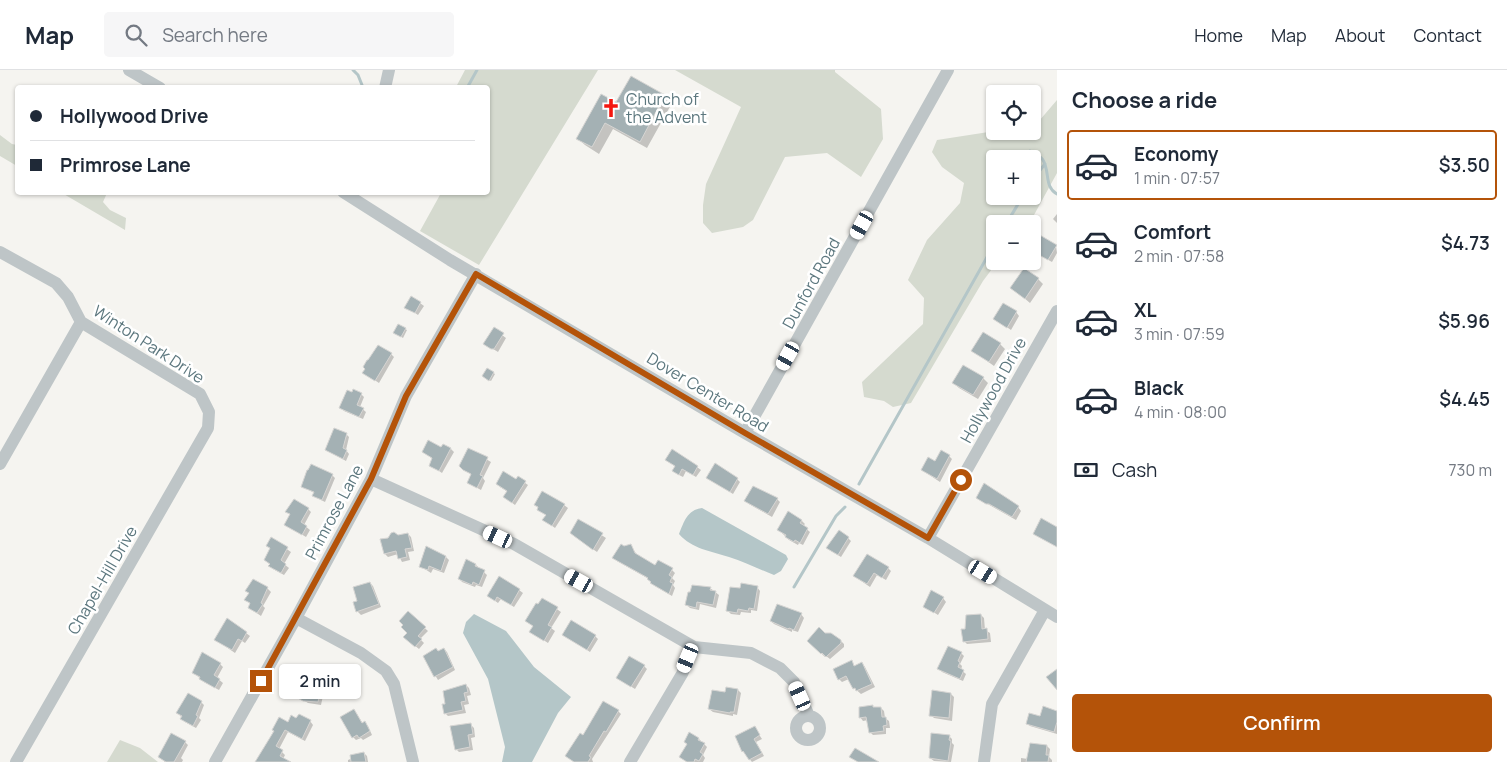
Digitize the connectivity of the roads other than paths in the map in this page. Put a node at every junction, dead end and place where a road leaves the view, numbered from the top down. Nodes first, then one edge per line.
1 (129, 70) edge
2 (389, 70) edge
3 (948, 70) edge
4 (155, 85) edge
5 (386, 85) edge
6 (349, 195) edge
7 (0, 252) edge
8 (476, 274) junction
9 (1057, 310) edge
10 (81, 322) junction
11 (209, 412) joint
12 (745, 433) junction
13 (0, 464) edge
14 (371, 479) junction
15 (928, 538) junction
16 (1045, 610) junction
17 (1057, 617) edge
18 (296, 618) junction
19 (694, 647) junction
20 (809, 716) dead end
21 (16, 762) edge
22 (215, 762) edge
23 (413, 762) edge
24 (630, 762) edge
25 (984, 762) edge

1 - 4 street
2 - 5 street
3 - 12 street, Dunford Road
6 - 8 street, Dover Center Road
7 - 10 street, Winton Park Drive
8 - 12 street, Dover Center Road
8 - 14 street, Primrose Lane
9 - 15 street, Hollywood Drive
10 - 11 street, Winton Park Drive
10 - 13 street
11 - 21 street, Chapel-Hill Drive
12 - 15 street, Dover Center Road
14 - 18 street, Primrose Lane
14 - 19 street
15 - 16 street, Dover Center Road
16 - 17 street, Dover Center Road
16 - 25 street
18 - 22 street, Primrose Lane
18 - 23 street
19 - 20 street
19 - 24 street

